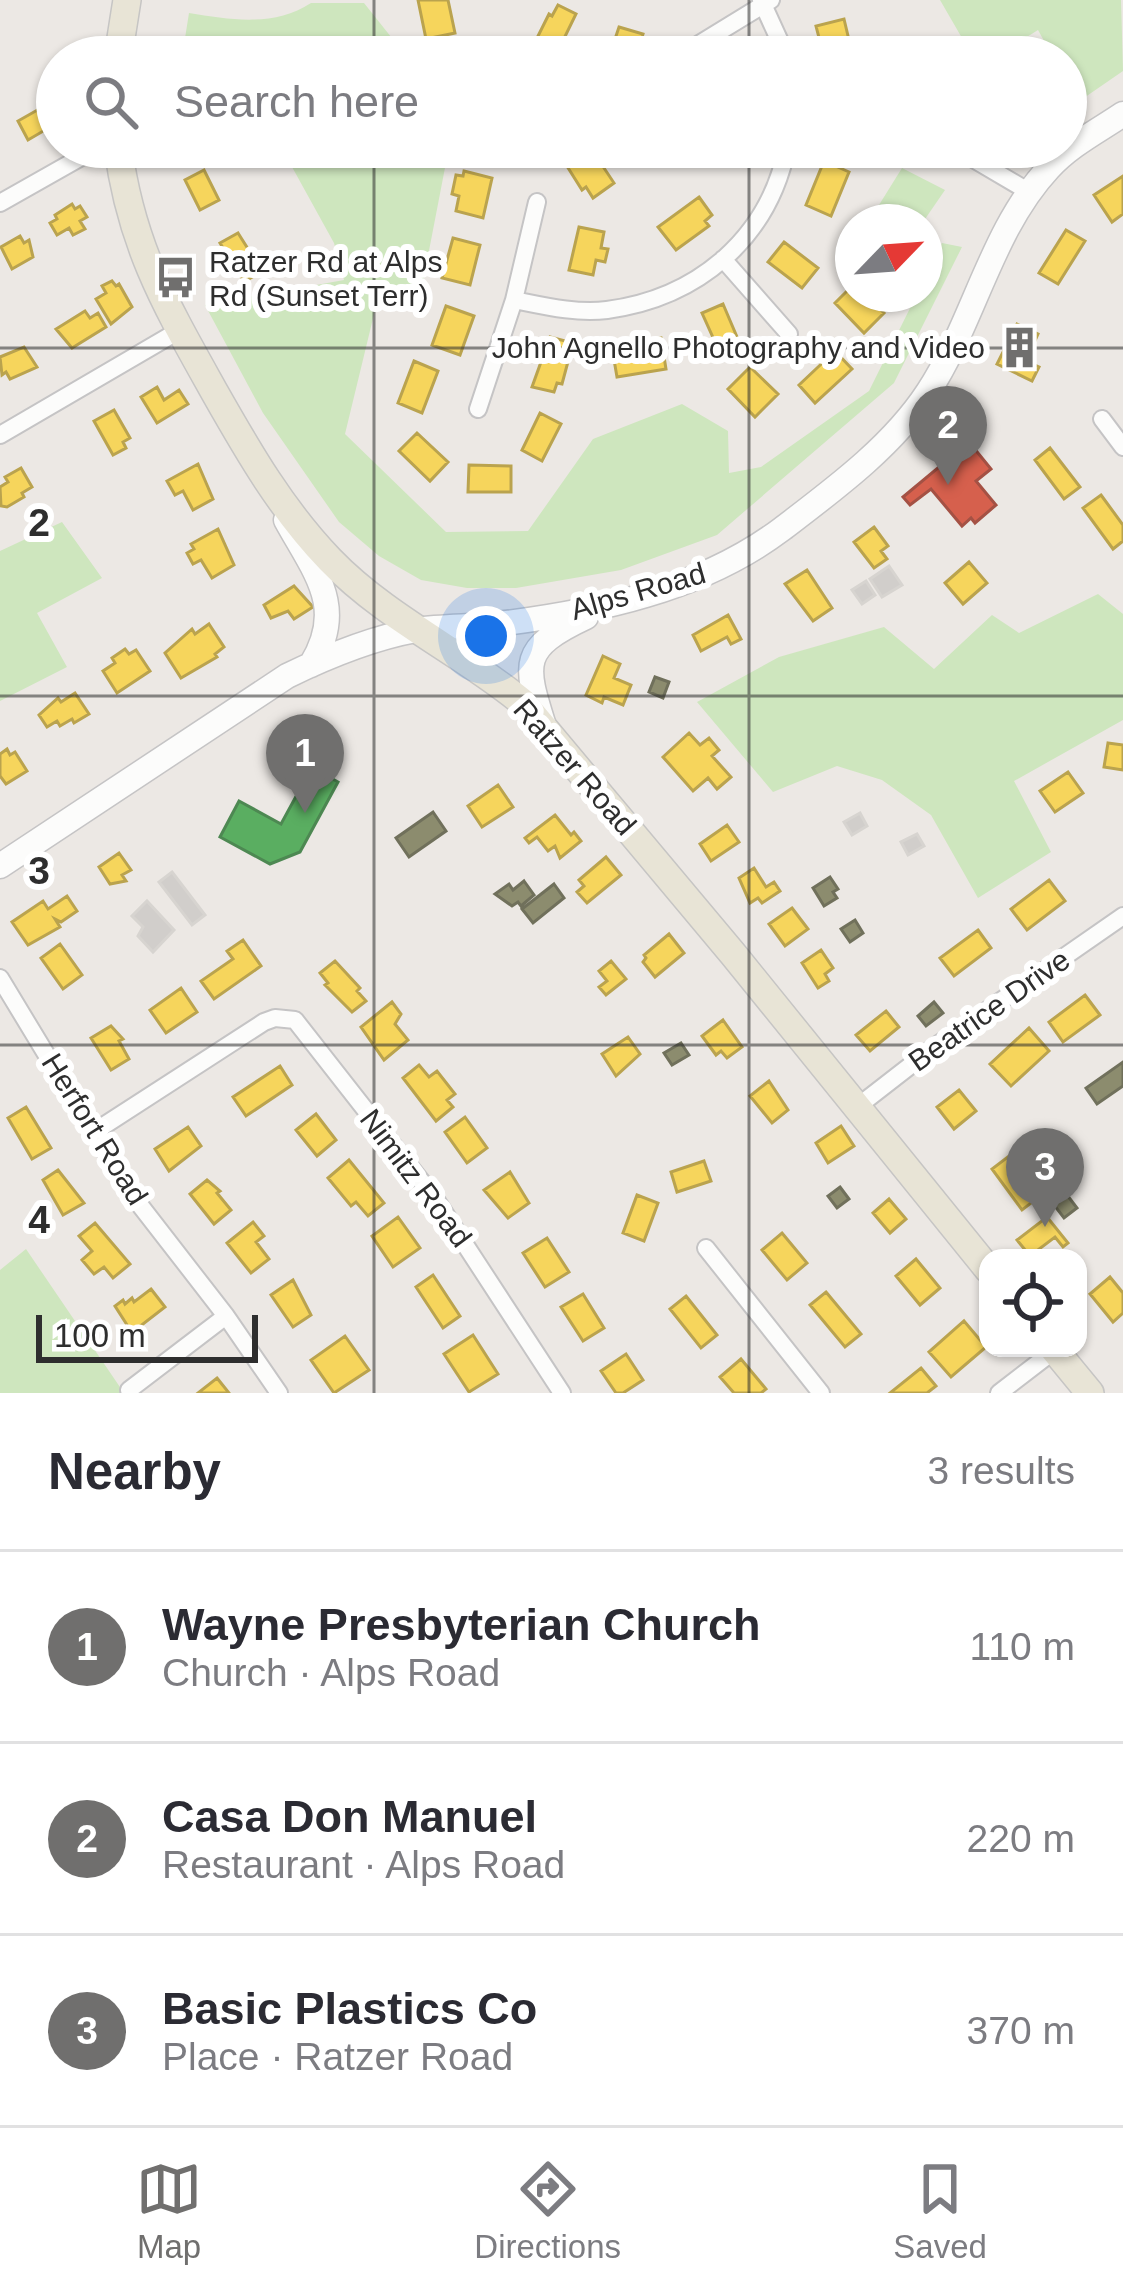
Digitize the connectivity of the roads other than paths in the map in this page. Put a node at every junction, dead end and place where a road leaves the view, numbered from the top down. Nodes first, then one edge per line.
1 (127, 0) edge
2 (766, 2) edge
3 (121, 36) edge
4 (712, 36) edge
5 (779, 36) edge
6 (1123, 114) edge
7 (1087, 139) edge
8 (62, 168) edge
9 (122, 168) edge
10 (783, 168) edge
11 (989, 168) edge
12 (1051, 168) edge
13 (1031, 193) junction
14 (537, 202) dead end
15 (0, 203) edge
16 (723, 259) junction
17 (514, 300) junction
18 (180, 330) junction
19 (789, 334) dead end
20 (478, 409) dead end
21 (1102, 419) dead end
22 (0, 435) edge
23 (1123, 447) edge
24 (268, 487) junction
25 (609, 606) junction
26 (416, 630) junction
27 (311, 665) junction
28 (545, 728) junction
29 (0, 866) edge
30 (1123, 916) edge
31 (0, 978) edge
32 (857, 1107) junction
33 (94, 1132) junction
34 (706, 1249) dead end
35 (979, 1258) edge
36 (226, 1316) junction
37 (1044, 1357) edge
38 (1061, 1357) edge
39 (129, 1390) dead end
40 (279, 1393) edge
41 (562, 1393) edge
42 (821, 1393) edge
43 (998, 1393) edge
44 (1090, 1393) edge

1 - 3 main road
2 - 4 street
2 - 5 street
6 - 7 main road, Alps Road
8 - 15 street
9 - 18 main road, Ratzer Road
10 - 16 street
11 - 13 street
12 - 13 main road, Alps Road
13 - 25 main road, Alps Road
14 - 17 street
16 - 17 street
16 - 19 street
17 - 20 street
18 - 22 street
18 - 24 main road, Ratzer Road
21 - 23 street
24 - 26 main road, Ratzer Road
24 - 27 main road
25 - 26 main road, Alps Road
25 - 28 main road
26 - 27 main road, Alps Road
26 - 28 main road, Ratzer Road
27 - 29 main road, Alps Road
28 - 32 main road, Ratzer Road
30 - 32 street, Beatrice Drive
31 - 33 street, Herfort Road
32 - 35 main road, Ratzer Road
33 - 36 street, Herfort Road
33 - 41 street, Nimitz Road
34 - 42 street
36 - 39 street
36 - 40 street, Herfort Road
37 - 43 street
38 - 44 main road

